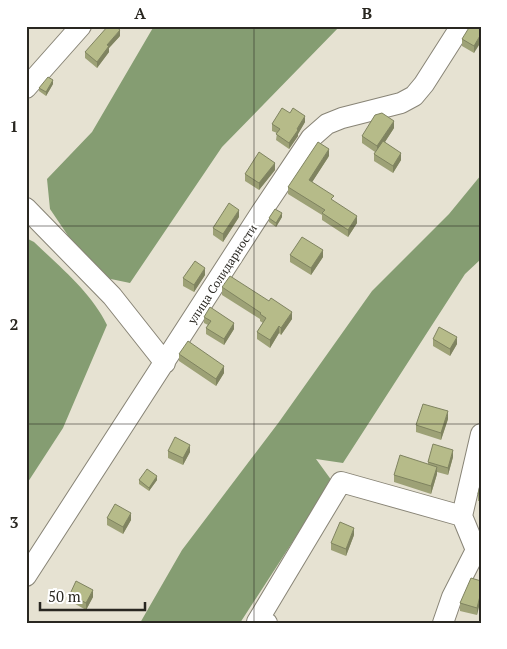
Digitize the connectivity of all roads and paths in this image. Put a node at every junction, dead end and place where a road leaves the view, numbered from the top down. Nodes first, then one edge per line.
1 (81, 26) edge
2 (461, 26) edge
3 (26, 88) edge
4 (26, 208) edge
5 (165, 363) junction
6 (481, 434) edge
7 (462, 516) junction
8 (479, 550) edge
9 (26, 576) edge
10 (267, 623) edge
11 (443, 623) edge

1 - 3 street
2 - 5 street, улица Солидарности
4 - 5 street
5 - 9 street, улица Солидарности
6 - 7 street
7 - 8 street
7 - 10 street
8 - 11 street

